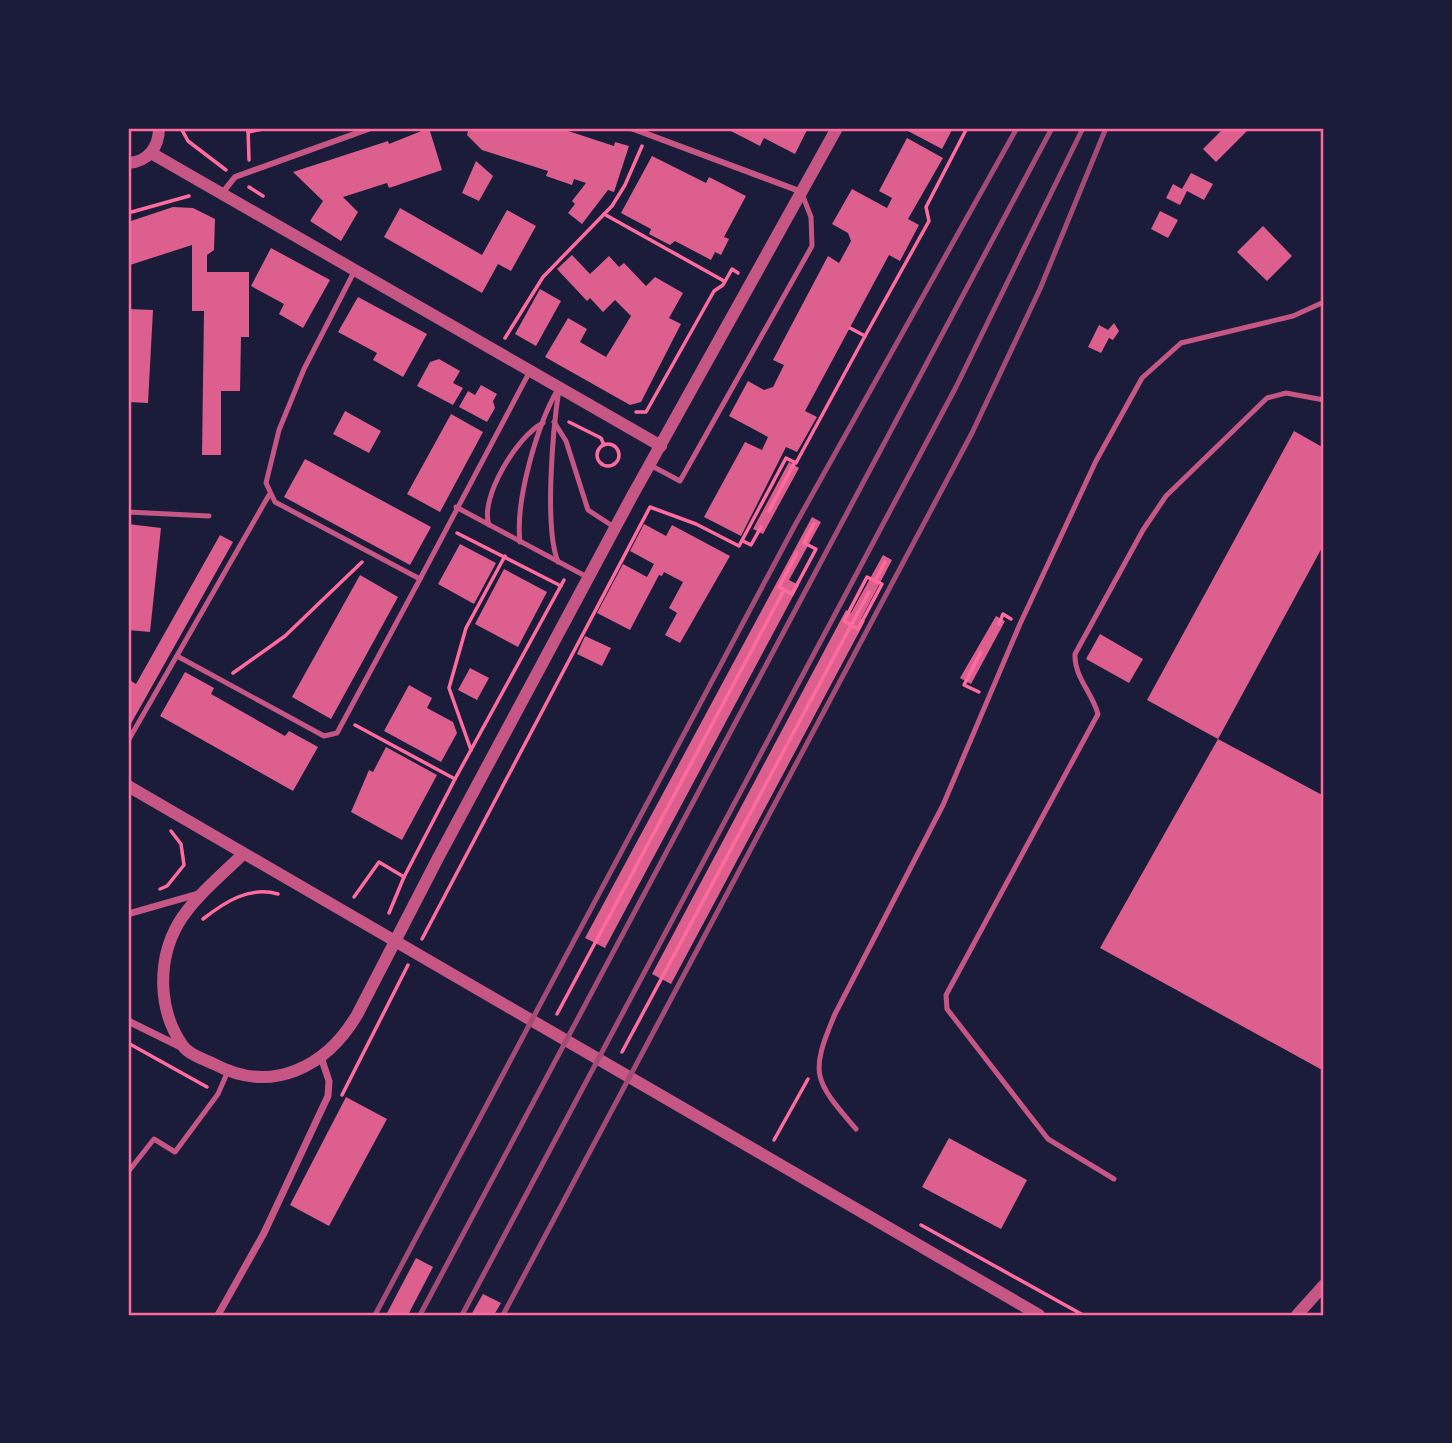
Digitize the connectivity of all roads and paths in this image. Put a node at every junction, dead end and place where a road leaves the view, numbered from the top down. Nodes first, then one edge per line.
1 (159, 128) edge
2 (181, 128) edge
3 (268, 128) edge
4 (372, 128) edge
5 (631, 128) edge
6 (837, 128) edge
7 (967, 128) edge
8 (248, 130) edge
9 (648, 134) junction
10 (151, 153) junction
11 (128, 163) edge
12 (249, 172) junction
13 (235, 177) junction
14 (223, 192) junction
15 (802, 192) junction
16 (185, 194) dead end
17 (272, 202) dead end
18 (128, 213) edge
19 (604, 214) junction
20 (732, 270) dead end
21 (355, 271) junction
22 (725, 281) junction
23 (1324, 302) edge
24 (850, 328) dead end
25 (494, 332) dead end
26 (866, 336) junction
27 (530, 370) junction
28 (560, 386) junction
29 (1324, 400) edge
30 (627, 407) dead end
31 (554, 422) junction
32 (542, 423) junction
33 (661, 446) junction
34 (597, 456) joint
35 (795, 462) junction
36 (650, 465) junction
37 (269, 495) junction
38 (456, 507) junction
39 (769, 511) dead end
40 (128, 512) edge
41 (209, 516) dead end
42 (814, 524) dead end
43 (489, 526) junction
44 (761, 527) dead end
45 (615, 528) junction
46 (743, 541) junction
47 (520, 542) junction
48 (434, 551) junction
49 (371, 554) junction
50 (797, 554) dead end
51 (505, 556) junction
52 (558, 562) junction
53 (885, 562) dead end
54 (589, 578) junction
55 (420, 579) junction
56 (565, 580) dead end
57 (875, 581) junction
58 (561, 586) junction
59 (784, 590) junction
60 (869, 592) dead end
61 (851, 625) junction
62 (981, 652) dead end
63 (177, 656) junction
64 (222, 680) junction
65 (986, 697) junction
66 (344, 719) junction
67 (128, 741) edge
68 (471, 750) junction
69 (455, 779) junction
70 (128, 786) edge
71 (170, 830) dead end
72 (243, 854) junction
73 (404, 877) junction
74 (158, 890) dead end
75 (207, 891) junction
76 (288, 897) dead end
77 (354, 897) dead end
78 (128, 914) edge
79 (388, 915) dead end
80 (201, 921) dead end
81 (418, 948) dead end
82 (412, 958) dead end
83 (557, 1014) dead end
84 (128, 1021) edge
85 (128, 1043) edge
86 (184, 1048) junction
87 (622, 1052) dead end
88 (321, 1057) junction
89 (817, 1062) junction
90 (228, 1072) junction
91 (218, 1094) junction
92 (340, 1100) dead end
93 (856, 1129) dead end
94 (774, 1140) dead end
95 (128, 1172) edge
96 (1114, 1178) dead end
97 (915, 1222) dead end
98 (1322, 1291) edge
99 (218, 1315) edge
100 (1039, 1315) edge
101 (1083, 1315) edge
102 (1297, 1315) edge

1 - 10 street
2 - 13 path
3 - 8 path
4 - 12 street
5 - 9 street
6 - 15 street
7 - 26 path
8 - 12 path
9 - 15 street
9 - 19 path
10 - 11 street
10 - 14 street
12 - 13 street
13 - 14 street
13 - 17 path
14 - 21 street
15 - 33 street
15 - 36 lane
16 - 18 path
19 - 22 path
19 - 25 path
20 - 22 path
21 - 27 street
21 - 37 lane
22 - 30 path
23 - 65 lane
24 - 26 path
26 - 35 path
27 - 28 street
27 - 38 lane
28 - 31 lane
28 - 32 lane
28 - 33 street
29 - 96 lane
31 - 45 lane
31 - 52 lane
32 - 43 lane
32 - 47 lane
33 - 36 street
34 - 34 path
35 - 39 path
35 - 46 path
36 - 45 street
37 - 49 lane
37 - 63 lane
38 - 43 lane
38 - 48 lane
40 - 41 lane
42 - 59 path
43 - 47 lane
44 - 46 path
45 - 54 street
46 - 81 path
47 - 52 lane
48 - 51 path
48 - 55 lane
49 - 55 lane
49 - 64 path
50 - 59 path
51 - 58 path
51 - 68 path
52 - 54 lane
53 - 57 path
54 - 88 street
55 - 66 lane
56 - 58 path
57 - 61 path
57 - 61 path
58 - 68 path
59 - 83 path
60 - 61 path
61 - 87 path
62 - 65 path
63 - 64 lane
63 - 67 lane
64 - 66 lane
65 - 89 lane
66 - 69 path
68 - 69 path
69 - 73 path
70 - 72 street
71 - 74 path
72 - 75 street
72 - 100 street
73 - 77 path
73 - 79 path
75 - 78 street
75 - 86 street
76 - 80 path
82 - 92 path
84 - 86 street
85 - 91 path
86 - 90 street
88 - 90 street
88 - 99 street
89 - 93 lane
89 - 94 path
90 - 91 lane
91 - 95 lane
97 - 101 path
98 - 102 street

